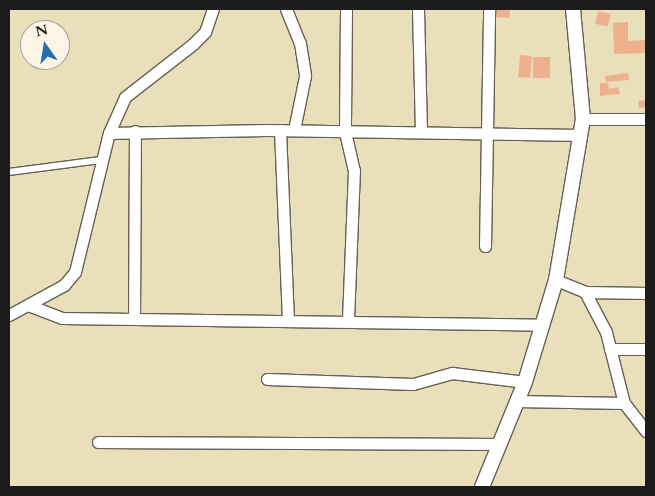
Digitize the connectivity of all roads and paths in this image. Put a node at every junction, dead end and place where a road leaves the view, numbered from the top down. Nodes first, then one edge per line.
1 (213, 9) edge
2 (286, 9) edge
3 (346, 9) edge
4 (418, 9) edge
5 (490, 9) edge
6 (573, 9) edge
7 (583, 119) junction
8 (646, 119) edge
9 (280, 130) junction
10 (294, 130) junction
11 (135, 131) junction
12 (421, 131) junction
13 (345, 132) junction
14 (484, 132) junction
15 (109, 133) junction
16 (581, 135) junction
17 (102, 160) junction
18 (9, 172) edge
19 (485, 246) dead end
20 (556, 280) junction
21 (585, 292) junction
22 (646, 293) edge
23 (28, 305) junction
24 (9, 315) edge
25 (134, 319) junction
26 (288, 320) junction
27 (348, 321) junction
28 (541, 325) junction
29 (610, 349) junction
30 (646, 350) edge
31 (267, 379) dead end
32 (525, 382) junction
33 (516, 401) junction
34 (624, 403) junction
35 (646, 431) edge
36 (98, 442) dead end
37 (498, 444) junction
38 (482, 487) edge

1 - 15 street
2 - 10 street
3 - 13 street
4 - 12 street
5 - 14 street
6 - 7 street
7 - 8 street
7 - 16 street
9 - 10 street
9 - 11 street
9 - 26 street
10 - 13 street
11 - 15 street
11 - 25 street
12 - 13 street
12 - 14 street
13 - 27 street
14 - 16 street
14 - 19 street
15 - 17 street
16 - 20 street
17 - 18 lane
17 - 23 street
20 - 21 street
20 - 28 street
21 - 22 street
21 - 29 street
23 - 24 street
23 - 25 street
25 - 26 street
26 - 27 street
27 - 28 street
28 - 32 street
29 - 30 street
29 - 34 street
31 - 32 street
32 - 33 street
33 - 34 street
33 - 37 street
34 - 35 street
36 - 37 street
37 - 38 street

